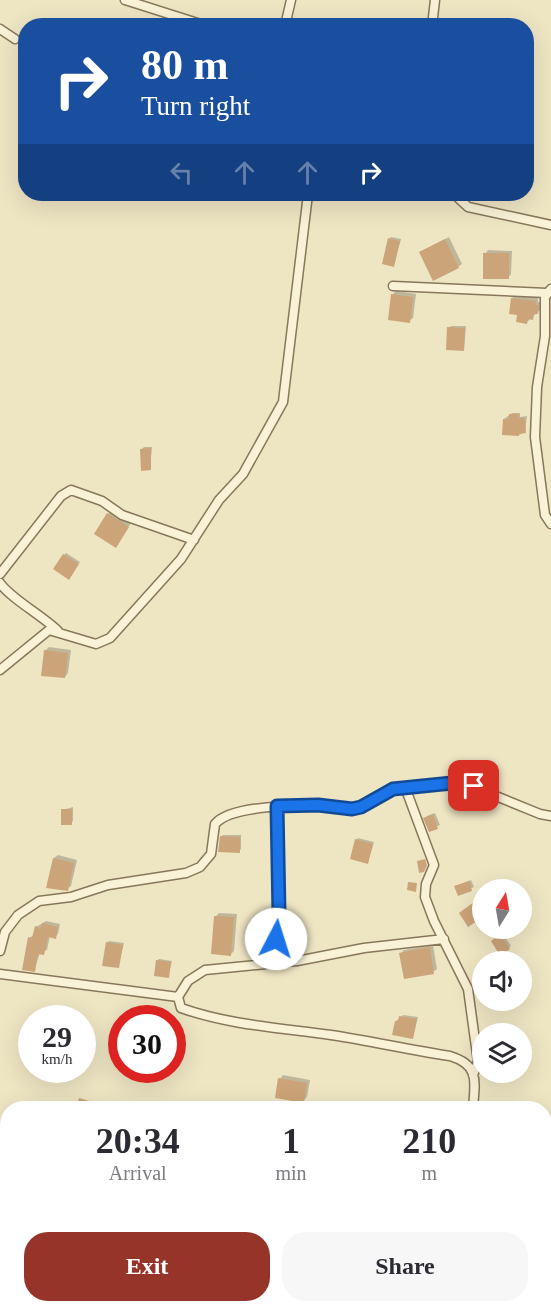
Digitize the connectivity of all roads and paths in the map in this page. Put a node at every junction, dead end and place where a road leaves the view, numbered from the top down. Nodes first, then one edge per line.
1 (125, 0) edge
2 (291, 0) edge
3 (435, 0) edge
4 (150, 3) edge
5 (187, 18) edge
6 (287, 18) edge
7 (433, 18) edge
8 (0, 29) edge
9 (15, 39) dead end
10 (307, 201) edge
11 (462, 201) edge
12 (551, 225) edge
13 (393, 286) dead end
14 (549, 291) edge
15 (551, 524) edge
16 (194, 540) junction
17 (0, 574) edge
18 (0, 583) edge
19 (58, 631) junction
20 (0, 670) edge
21 (405, 788) junction
22 (277, 806) junction
23 (551, 816) edge
24 (444, 939) junction
25 (0, 951) edge
26 (267, 964) junction
27 (0, 974) edge
28 (178, 997) junction
29 (473, 1023) edge
30 (472, 1073) edge
31 (473, 1083) edge
32 (473, 1101) edge

1 - 4 street
2 - 6 street
3 - 7 street
4 - 5 street
8 - 9 street
10 - 16 street
11 - 12 street
13 - 14 street
14 - 15 street
16 - 17 street
16 - 19 street
18 - 19 street
19 - 20 street
21 - 22 street
21 - 23 street
21 - 24 street
22 - 25 street
22 - 26 street
24 - 26 street
24 - 29 street
26 - 28 street
27 - 28 street
28 - 30 street
31 - 32 street

